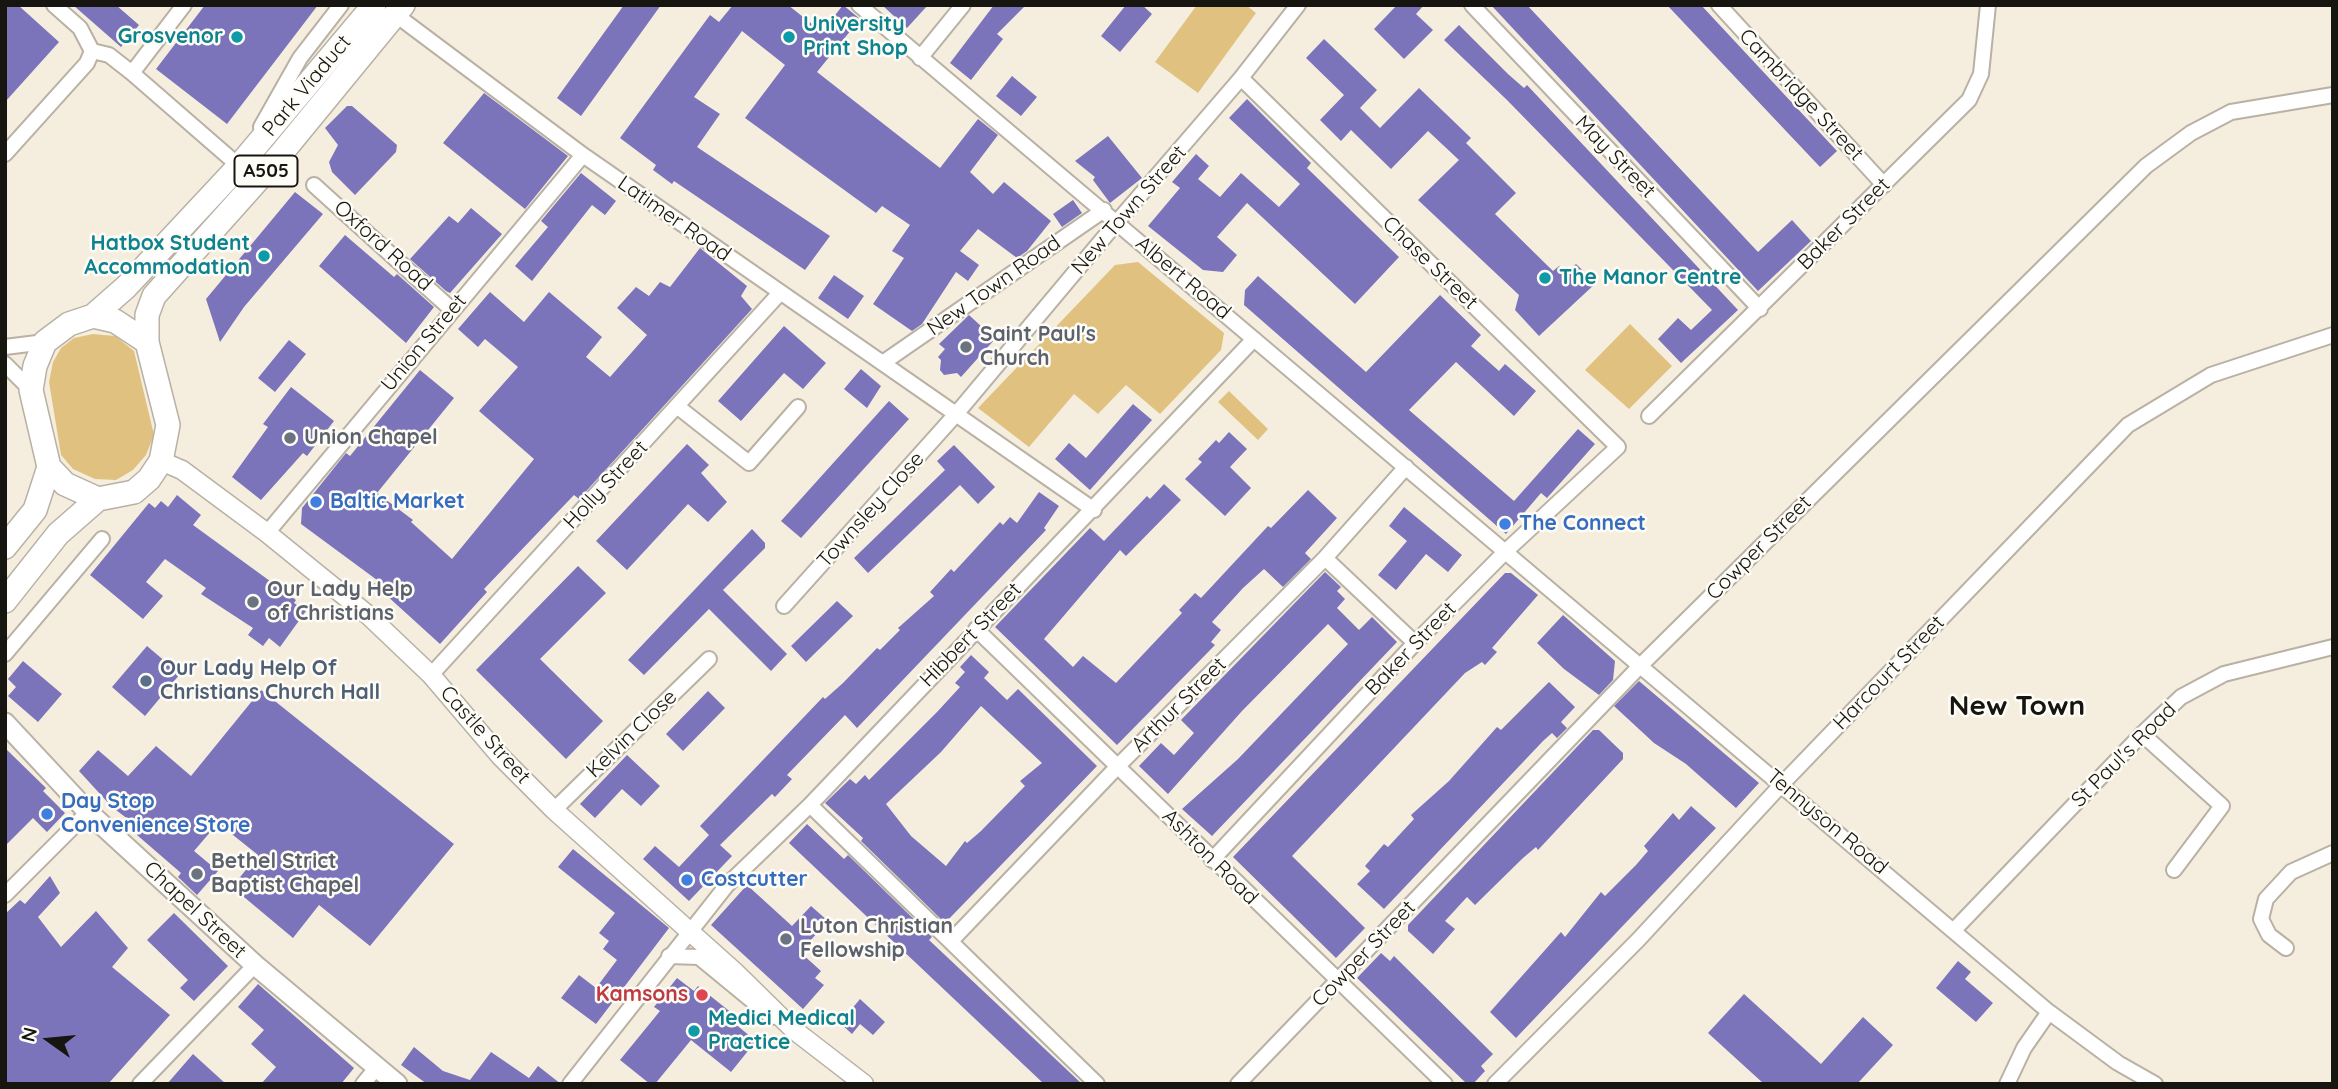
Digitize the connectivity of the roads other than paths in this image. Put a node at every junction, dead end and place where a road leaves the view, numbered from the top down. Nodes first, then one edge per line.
1 (54, 5) edge
2 (184, 5) edge
3 (341, 5) edge
4 (374, 5) edge
5 (859, 5) edge
6 (963, 5) edge
7 (1298, 5) edge
8 (1472, 5) edge
9 (1719, 5) edge
10 (1987, 5) edge
11 (399, 10) edge
12 (92, 51) junction
13 (920, 58) junction
14 (132, 74) junction
15 (1241, 78) junction
16 (2333, 95) edge
17 (5, 154) edge
18 (583, 155) junction
19 (239, 166) junction
20 (314, 185) dead end
21 (1884, 185) junction
22 (1104, 210) junction
23 (1116, 222) junction
24 (779, 293) junction
25 (452, 309) junction
26 (1760, 309) junction
27 (93, 316) junction
28 (2333, 335) edge
29 (1254, 339) junction
30 (45, 342) junction
31 (147, 342) junction
32 (5, 347) edge
33 (884, 362) junction
34 (5, 364) edge
35 (31, 390) junction
36 (678, 407) junction
37 (798, 407) dead end
38 (957, 413) junction
39 (1649, 416) dead end
40 (1618, 447) joint
41 (161, 461) junction
42 (49, 467) junction
43 (1406, 467) junction
44 (98, 499) junction
45 (1094, 510) junction
46 (267, 533) junction
47 (103, 539) dead end
48 (5, 547) edge
49 (1506, 551) junction
50 (1325, 558) junction
51 (5, 601) edge
52 (784, 606) dead end
53 (976, 629) junction
54 (1415, 643) junction
55 (2333, 647) edge
56 (5, 654) edge
57 (709, 659) dead end
58 (1640, 666) junction
59 (431, 675) junction
60 (5, 723) edge
61 (2142, 734) junction
62 (1119, 765) junction
63 (1782, 784) junction
64 (810, 805) junction
65 (554, 810) junction
66 (88, 812) junction
67 (2333, 853) edge
68 (1212, 860) junction
69 (2174, 870) dead end
70 (5, 895) edge
71 (1955, 929) junction
72 (689, 932) junction
73 (951, 941) junction
74 (2286, 948) dead end
75 (669, 956) junction
76 (255, 965) junction
77 (1338, 981) junction
78 (2049, 1012) junction
79 (794, 1030) junction
80 (377, 1067) junction
81 (139, 1084) edge
82 (363, 1084) edge
83 (397, 1084) edge
84 (570, 1084) edge
85 (864, 1084) edge
86 (1097, 1084) edge
87 (1238, 1084) edge
88 (1445, 1084) edge
89 (1495, 1084) edge
90 (2007, 1084) edge
91 (2155, 1084) edge

1 - 12 street
2 - 14 street
3 - 19 street
4 - 19 highway, Park Viaduct / A505
5 - 13 street, Albert Road
6 - 13 street
7 - 15 street, New Town Street
8 - 26 street, May Street
9 - 21 street, Cambridge Street
10 - 21 street, Baker Street
11 - 18 street, Latimer Road
11 - 31 highway, Park Viaduct / A505
12 - 14 street
12 - 17 street
13 - 22 street, Albert Road
14 - 19 street
15 - 23 street, New Town Street
15 - 40 street, Chase Street
16 - 58 street, Cowper Street
18 - 24 street, Latimer Road
18 - 25 street, Union Street
19 - 27 highway, Park Viaduct / A505
20 - 25 street, Oxford Road
21 - 26 street, Baker Street
22 - 23 street, Albert Road
22 - 33 street, New Town Road
23 - 29 street, Albert Road
23 - 38 street, New Town Street
24 - 33 street, Latimer Road
24 - 36 street, Holly Street
25 - 46 street, Union Street
26 - 39 street, Baker Street
27 - 30 highway, A505
27 - 31 highway
28 - 63 street, Harcourt Street
29 - 43 street, Albert Road
29 - 45 street, Hibbert Street
30 - 32 street
30 - 35 highway
31 - 41 highway, A505
33 - 38 street, Latimer Road
34 - 35 street
35 - 42 highway
36 - 37 street
36 - 59 street, Holly Street
38 - 45 street, Latimer Road
38 - 52 street, Townsley Close
40 - 49 street, Baker Street
41 - 44 highway
41 - 46 street, Castle Street
42 - 44 highway
42 - 48 highway
43 - 49 street, Albert Road
43 - 50 street, Arthur Street
44 - 51 highway
45 - 53 street, Hibbert Street
46 - 59 street, Castle Street
47 - 56 street
49 - 54 street, Baker Street
49 - 58 street, Tennyson Road
50 - 54 street
50 - 62 street, Arthur Street
53 - 62 street, Ashton Road
53 - 64 street, Hibbert Street
54 - 68 street, Baker Street
55 - 61 street, St Paul's Road
57 - 65 street, Kelvin Close
58 - 63 street, Tennyson Road
58 - 77 street, Cowper Street
59 - 65 street, Castle Street
60 - 66 main road, Chapel Street
61 - 69 street
61 - 71 street, St Paul's Road
62 - 68 street, Ashton Road
62 - 73 street, Arthur Street
63 - 71 street, Tennyson Road
63 - 89 street, Harcourt Street
64 - 72 street, Hibbert Street
64 - 73 street
65 - 72 street, Castle Street
66 - 70 street
66 - 76 main road, Chapel Street
67 - 74 street
68 - 77 street, Ashton Road
71 - 78 street, Tennyson Road
72 - 75 street, Hibbert Street
72 - 79 street, Castle Street
73 - 86 street
75 - 79 street, Castle Street
75 - 84 street, Hibbert Street
76 - 80 main road, Chapel Street
76 - 81 street
77 - 87 street, Cowper Street
77 - 88 street, Ashton Road
78 - 90 street
78 - 91 street, Tennyson Road
79 - 85 street, Castle Street
80 - 82 street
80 - 83 main road, Chapel Street

